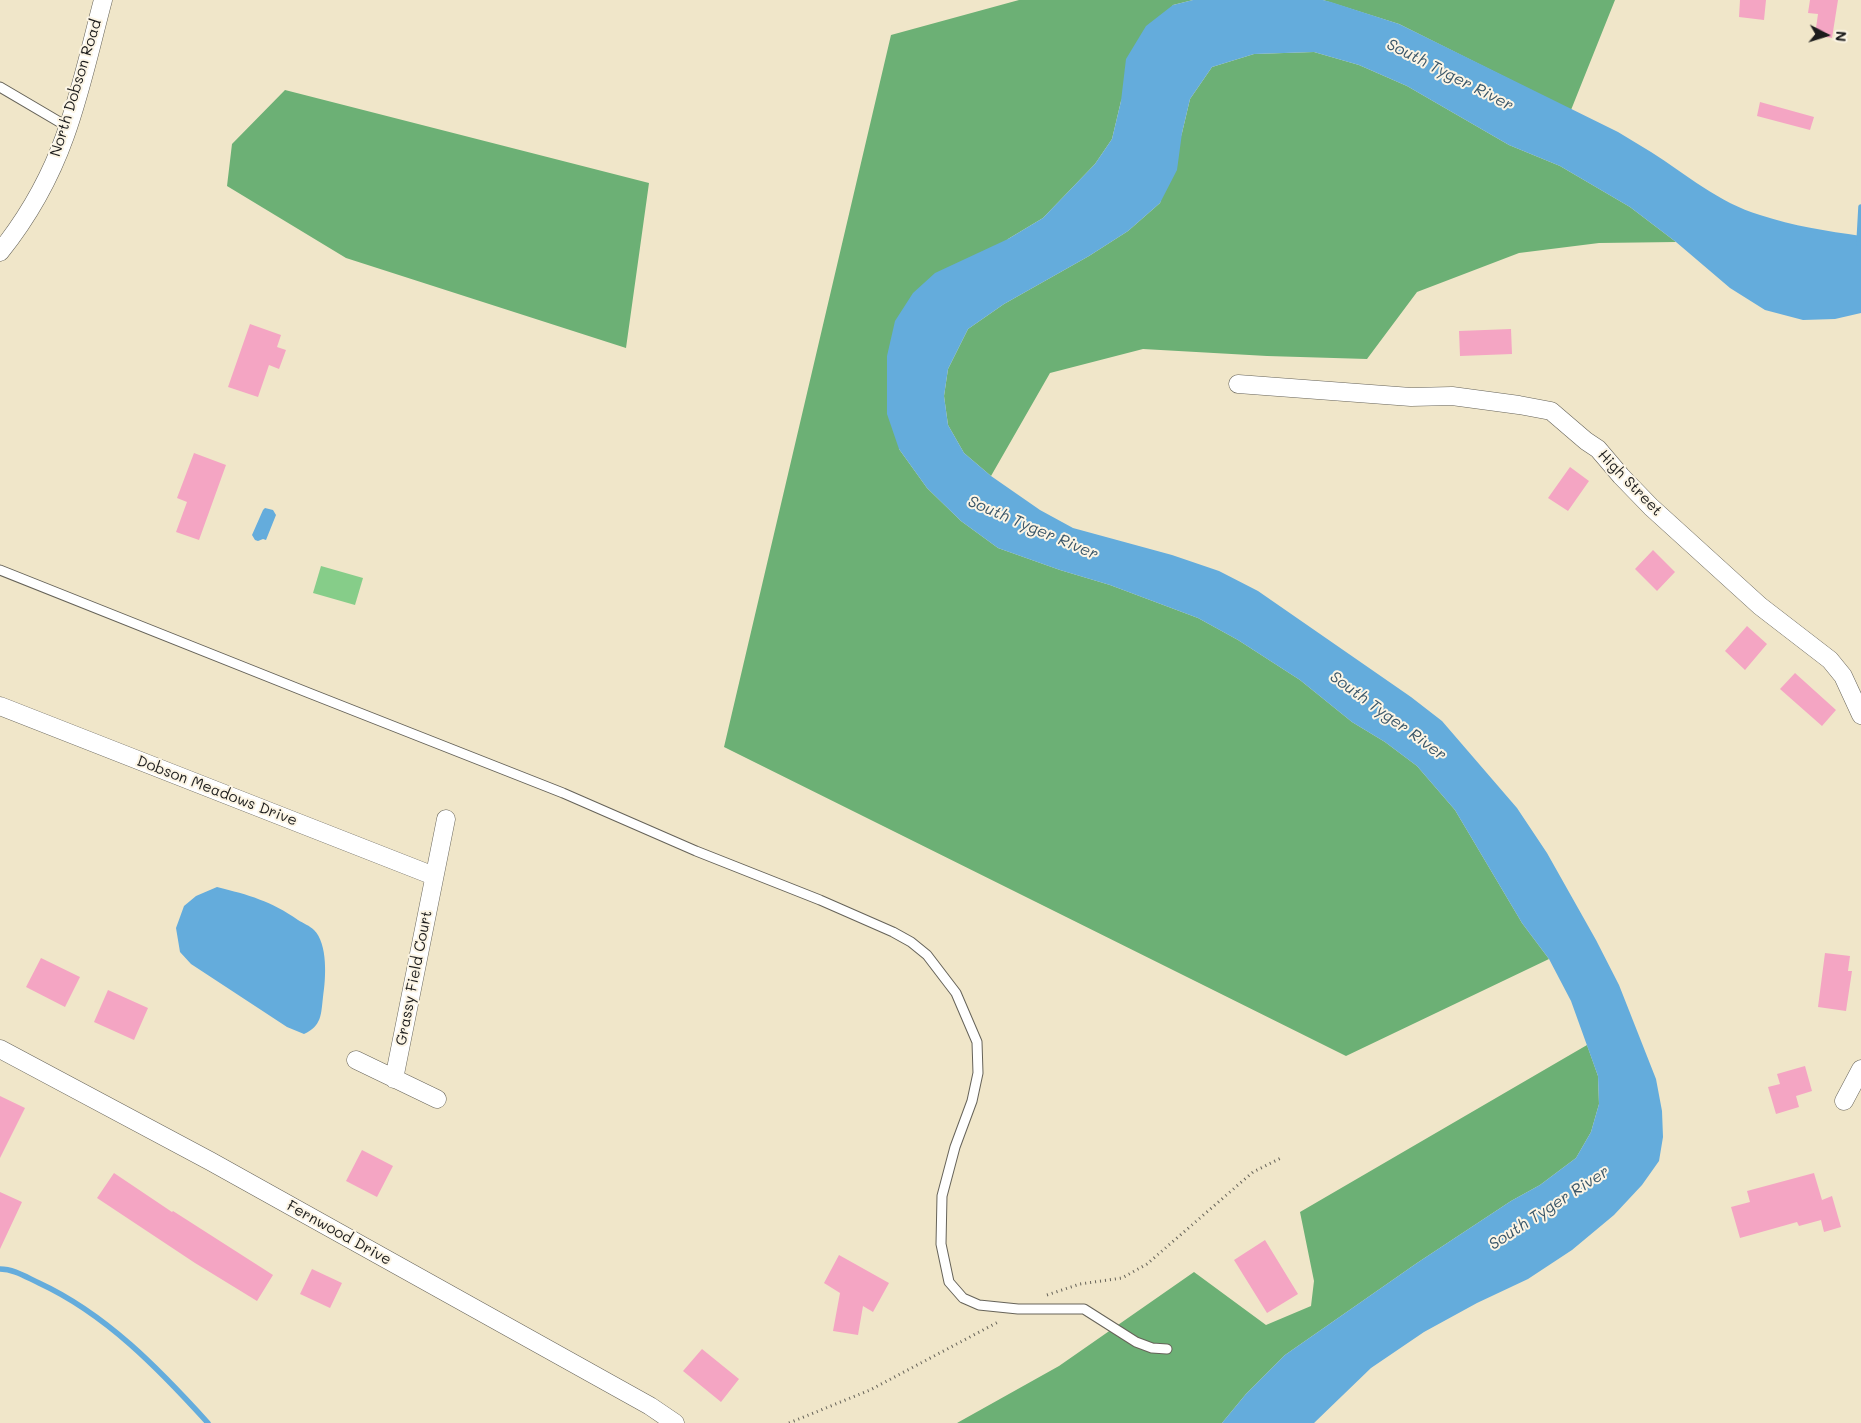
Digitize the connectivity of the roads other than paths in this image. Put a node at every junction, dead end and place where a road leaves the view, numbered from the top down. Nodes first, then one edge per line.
1 (103, 0) edge
2 (0, 88) edge
3 (68, 127) junction
4 (0, 252) edge
5 (1238, 384) dead end
6 (0, 570) edge
7 (0, 706) edge
8 (1861, 715) edge
9 (446, 820) dead end
10 (434, 876) junction
11 (0, 1049) edge
12 (356, 1060) dead end
13 (1861, 1069) edge
14 (394, 1079) junction
15 (437, 1098) dead end
16 (1844, 1101) dead end
17 (1167, 1349) dead end
18 (675, 1423) edge

1 - 3 street, North Dobson Road
2 - 3 lane
3 - 4 street, North Dobson Road
5 - 8 street, High Street
6 - 17 lane
7 - 10 street, Dobson Meadows Drive
9 - 10 street, Grassy Field Court
10 - 14 street, Grassy Field Court
11 - 18 street, Fernwood Drive
12 - 14 street
13 - 16 street
14 - 15 street

